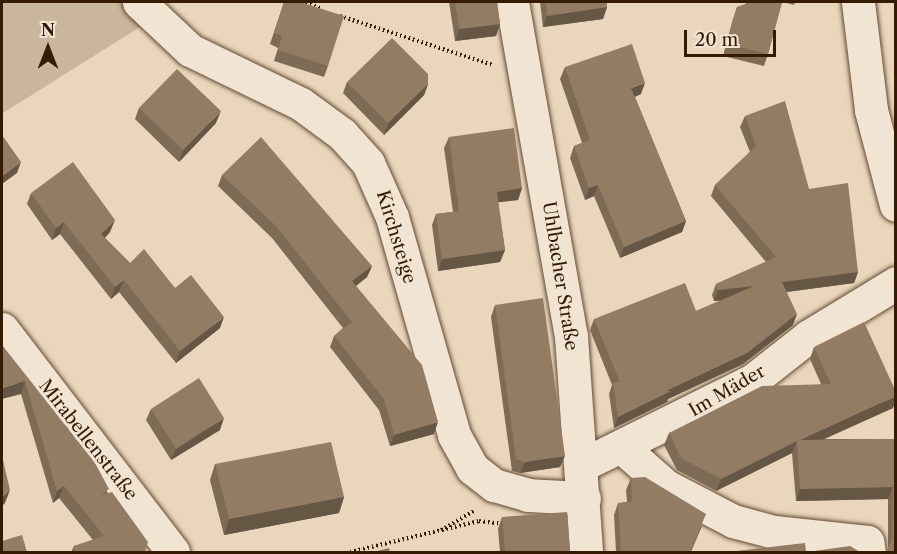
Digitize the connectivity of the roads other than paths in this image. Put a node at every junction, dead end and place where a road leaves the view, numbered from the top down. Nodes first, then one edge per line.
1 (139, 2) edge
2 (512, 2) edge
3 (858, 2) edge
4 (896, 205) edge
5 (896, 283) edge
6 (2, 329) edge
7 (623, 448) junction
8 (582, 465) junction
9 (584, 498) junction
10 (173, 552) edge
11 (586, 552) edge
12 (869, 552) edge

1 - 9 street, Kirchsteige
2 - 8 street, Uhlbacher Straße
3 - 4 street
5 - 7 street, Im Mäder
6 - 10 street, Mirabellenstraße
7 - 8 street, Im Mäder
7 - 12 street
8 - 9 street, Uhlbacher Straße
9 - 11 street, Uhlbacher Straße

